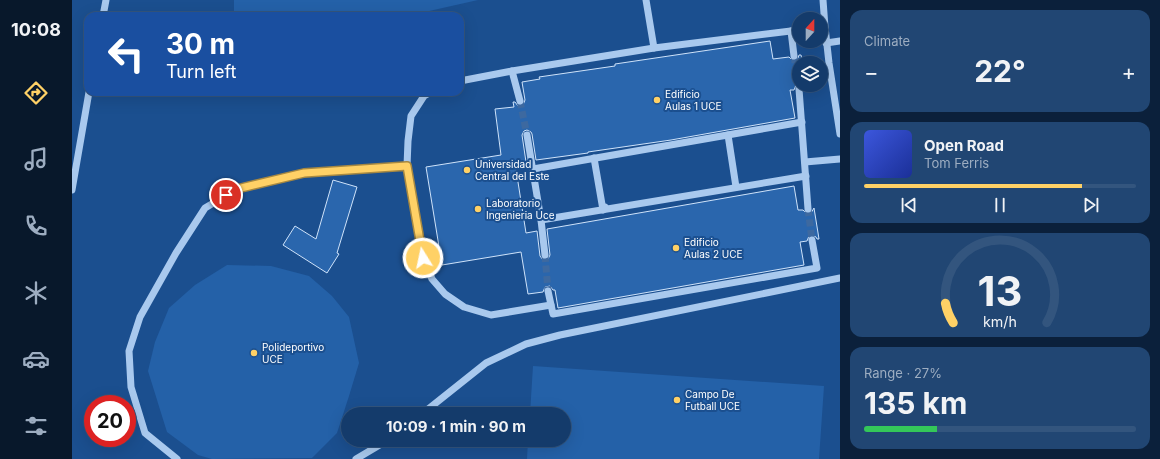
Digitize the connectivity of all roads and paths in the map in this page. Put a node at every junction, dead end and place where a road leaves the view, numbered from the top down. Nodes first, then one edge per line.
1 (106, 0) edge
2 (646, 0) edge
3 (823, 0) edge
4 (104, 12) edge
5 (823, 12) edge
6 (791, 31) joint
7 (840, 42) edge
8 (828, 43) edge
9 (654, 48) junction
10 (827, 48) edge
11 (794, 56) tunnel mouth
12 (512, 71) junction
13 (464, 80) edge
14 (799, 92) edge
15 (89, 96) edge
16 (424, 96) edge
17 (520, 101) tunnel mouth
18 (802, 122) junction
19 (840, 134) edge
20 (527, 135) tunnel mouth
21 (728, 135) junction
22 (594, 158) junction
23 (840, 159) edge
24 (805, 162) junction
25 (407, 166) junction
26 (533, 169) junction
27 (806, 176) junction
28 (736, 187) junction
29 (72, 190) edge
30 (604, 209) junction
31 (808, 209) tunnel mouth
32 (541, 220) junction
33 (812, 240) tunnel mouth
34 (545, 255) tunnel mouth
35 (817, 268) junction
36 (840, 278) edge
37 (822, 282) junction
38 (548, 291) tunnel mouth
39 (551, 305) junction
40 (431, 407) edge
41 (376, 447) edge
42 (177, 459) edge
43 (356, 459) edge

1 - 4 street
2 - 9 street
3 - 5 street
6 - 9 street
6 - 11 street
7 - 8 street
9 - 12 street
10 - 19 street
12 - 13 street
12 - 17 street
14 - 18 street
15 - 29 street
16 - 25 street
18 - 21 street
18 - 24 street
20 - 26 street
21 - 22 street
21 - 28 street
22 - 26 street
22 - 30 street
23 - 24 street
24 - 27 street
25 - 39 street
25 - 42 street
26 - 32 street
27 - 28 street
27 - 31 street
28 - 30 street
30 - 32 street
32 - 34 street
33 - 35 street
35 - 37 street
35 - 39 street
36 - 37 street
37 - 40 street
38 - 39 street
41 - 43 street

